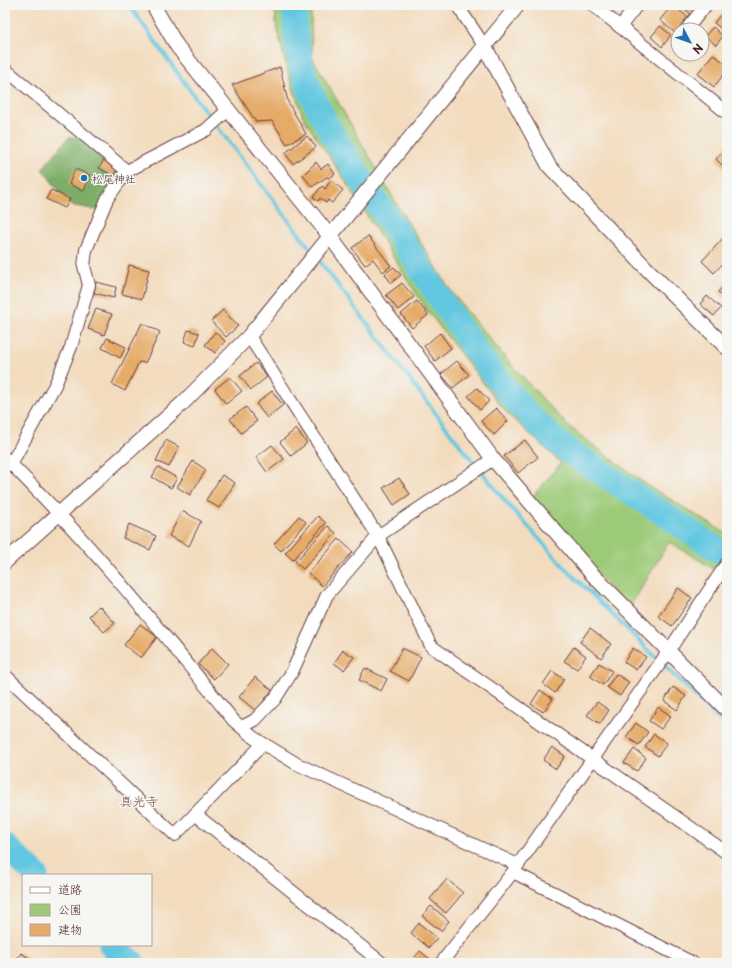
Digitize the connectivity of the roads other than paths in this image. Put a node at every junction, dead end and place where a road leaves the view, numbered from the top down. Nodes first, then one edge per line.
1 (153, 5) edge
2 (457, 5) edge
3 (518, 5) edge
4 (593, 5) edge
5 (638, 5) edge
6 (706, 5) edge
7 (692, 22) edge
8 (620, 27) junction
9 (484, 47) junction
10 (5, 69) edge
11 (229, 110) junction
12 (727, 113) edge
13 (127, 171) junction
14 (329, 235) junction
15 (248, 336) junction
16 (727, 348) edge
17 (493, 459) junction
18 (8, 461) edge
19 (59, 513) junction
20 (378, 536) junction
21 (5, 562) edge
22 (727, 563) edge
23 (723, 576) edge
24 (668, 652) junction
25 (5, 675) edge
26 (727, 710) edge
27 (242, 727) junction
28 (263, 744) junction
29 (592, 757) junction
30 (195, 814) junction
31 (727, 853) edge
32 (516, 868) junction
33 (382, 963) edge
34 (441, 963) edge
35 (693, 963) edge

1 - 11 street
2 - 9 street
3 - 9 street
4 - 8 street
5 - 8 street
6 - 7 street
8 - 12 street
9 - 14 street
9 - 16 street
10 - 13 street
11 - 13 street
11 - 14 street
13 - 18 street
14 - 15 street
14 - 17 street
15 - 19 street
15 - 20 street
17 - 20 street
17 - 24 street
18 - 19 street
19 - 21 street
19 - 27 street
20 - 27 street
20 - 29 street
22 - 23 street
23 - 24 street
24 - 26 street
24 - 29 street
25 - 30 street
27 - 28 street
28 - 30 street
28 - 32 street
29 - 31 street
29 - 32 street
30 - 33 street
32 - 34 street
32 - 35 street

